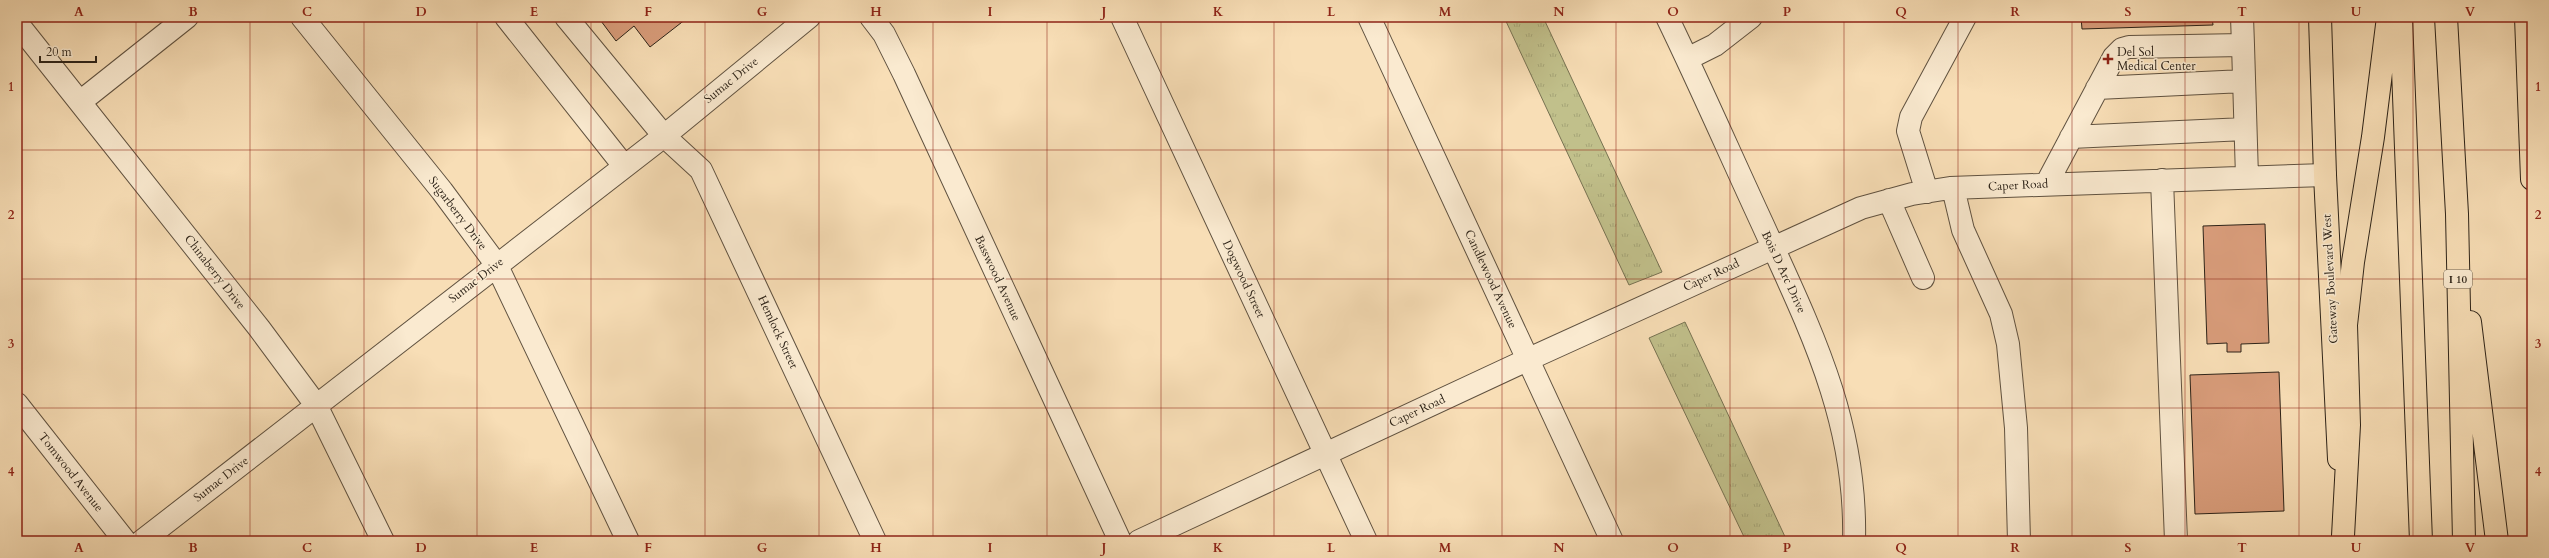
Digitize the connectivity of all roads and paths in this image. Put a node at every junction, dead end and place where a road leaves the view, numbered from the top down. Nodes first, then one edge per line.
1 (187, 17) edge
2 (302, 17) edge
3 (506, 17) edge
4 (566, 17) edge
5 (809, 17) edge
6 (871, 17) edge
7 (1122, 17) edge
8 (1369, 17) edge
9 (1667, 17) edge
10 (1751, 17) edge
11 (1965, 17) edge
12 (2242, 17) edge
13 (2320, 17) edge
14 (2388, 17) edge
15 (2401, 17) edge
16 (2446, 17) edge
17 (2526, 17) edge
18 (17, 23) edge
19 (2243, 45) junction
20 (1687, 59) junction
21 (2244, 81) junction
22 (2097, 88) junction
23 (80, 102) junction
24 (2246, 129) junction
25 (664, 136) junction
26 (2072, 137) junction
27 (624, 166) junction
28 (2324, 175) junction
29 (2247, 177) junction
30 (2532, 178) edge
31 (2162, 180) junction
32 (2047, 183) junction
33 (1953, 188) junction
34 (1927, 192) junction
35 (1889, 200) junction
36 (2457, 214) junction
37 (1773, 247) junction
38 (496, 264) junction
39 (1923, 278) dead end
40 (1529, 359) junction
41 (17, 404) edge
42 (316, 405) junction
43 (1325, 454) junction
44 (2343, 539) edge
45 (126, 541) edge
46 (142, 541) edge
47 (383, 541) edge
48 (628, 541) edge
49 (875, 541) edge
50 (1120, 541) edge
51 (1139, 541) edge
52 (1366, 541) edge
53 (1612, 541) edge
54 (1854, 541) edge
55 (2019, 541) edge
56 (2176, 541) edge
57 (2421, 541) edge
58 (2464, 541) edge
59 (2497, 541) edge

1 - 23 street
2 - 38 street, Sugarberry Drive
3 - 27 street
4 - 25 street, Hemlock Street
5 - 25 street, Sumac Drive
6 - 50 street, Basswood Avenue
7 - 43 street, Dogwood Street
8 - 40 street, Candlewood Avenue
9 - 20 street, Bois D Arc Drive
10 - 20 street
11 - 34 street
12 - 19 street
13 - 28 main road, Gateway Boulevard West
14 - 44 main road
15 - 57 main road
16 - 36 main road, I 10
17 - 30 main road
18 - 23 street, Chinaberry Drive
19 - 21 street
19 - 22 street
20 - 37 street, Bois D Arc Drive
21 - 22 street
21 - 24 street
22 - 26 street
23 - 42 street, Chinaberry Drive
24 - 26 street
24 - 29 street
25 - 27 street, Sumac Drive
25 - 49 street, Hemlock Street
26 - 32 street
27 - 38 street, Sumac Drive
28 - 29 street, Caper Road
28 - 44 main road, Gateway Boulevard West
29 - 31 street, Caper Road
31 - 32 street, Caper Road
31 - 56 street
32 - 33 street, Caper Road
33 - 34 street, Caper Road
33 - 55 street
34 - 35 street, Caper Road
35 - 37 street, Caper Road
35 - 39 street
36 - 58 main road, I 10
36 - 59 main road
37 - 40 street, Caper Road
37 - 54 street, Bois D Arc Drive
38 - 42 street, Sumac Drive
38 - 48 street, Sugarberry Drive
40 - 43 street, Caper Road
40 - 53 street, Candlewood Avenue
41 - 45 street, Tomwood Avenue
42 - 46 street, Sumac Drive
42 - 47 street, Chinaberry Drive
43 - 51 street, Caper Road
43 - 52 street, Dogwood Street

